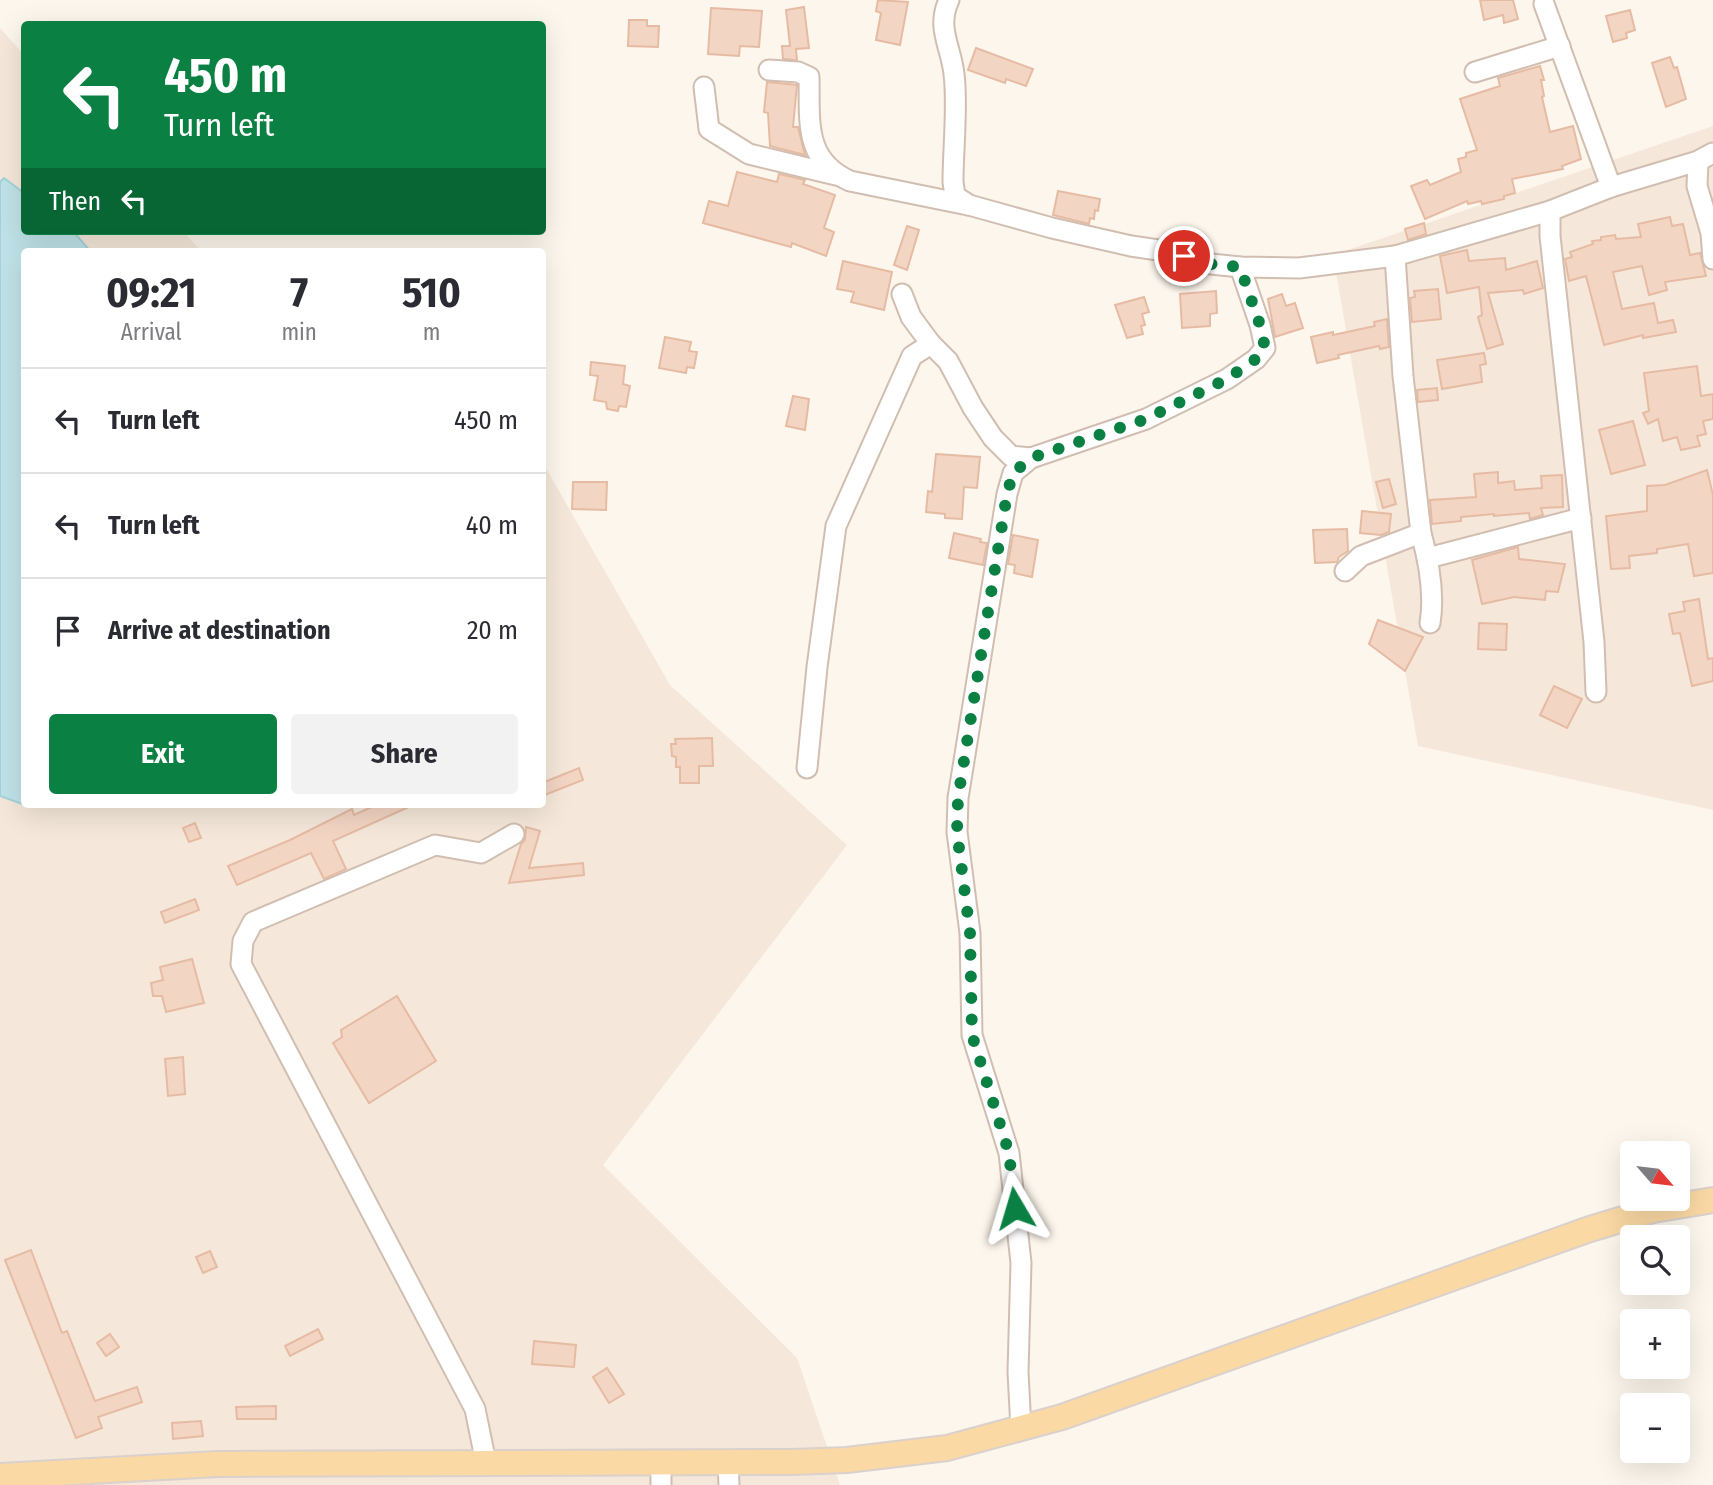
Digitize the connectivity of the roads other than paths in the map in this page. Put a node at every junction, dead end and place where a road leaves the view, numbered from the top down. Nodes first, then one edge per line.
1 (949, 0) edge
2 (1544, 4) dead end
3 (1560, 46) junction
4 (769, 70) dead end
5 (1475, 72) dead end
6 (704, 87) dead end
7 (1705, 157) edge
8 (837, 176) junction
9 (1611, 187) junction
10 (969, 205) junction
11 (1550, 211) junction
12 (1395, 256) junction
13 (1713, 259) edge
14 (1240, 267) junction
15 (902, 294) dead end
16 (931, 344) junction
17 (1031, 458) junction
18 (1581, 518) junction
19 (1422, 533) junction
20 (1428, 558) junction
21 (1345, 571) dead end
22 (1430, 623) dead end
23 (1596, 692) dead end
24 (807, 768) dead end
25 (514, 834) dead end
26 (1713, 1200) edge
27 (1021, 1429) junction
28 (486, 1463) junction
29 (661, 1474) edge
30 (728, 1474) edge
31 (0, 1476) edge

1 - 10 street
2 - 3 street
3 - 5 street
3 - 9 street
4 - 8 street
6 - 8 street
7 - 9 street
7 - 13 street
8 - 10 street
9 - 11 street
10 - 14 street
11 - 12 street
11 - 18 street
12 - 14 street
12 - 19 street
14 - 17 street
15 - 16 street
16 - 17 street
16 - 24 street
17 - 27 street
18 - 20 street
18 - 23 street
19 - 20 street
19 - 21 street
20 - 22 street
25 - 28 street
26 - 27 main road
27 - 30 main road
28 - 29 main road
28 - 31 main road
29 - 30 main road

